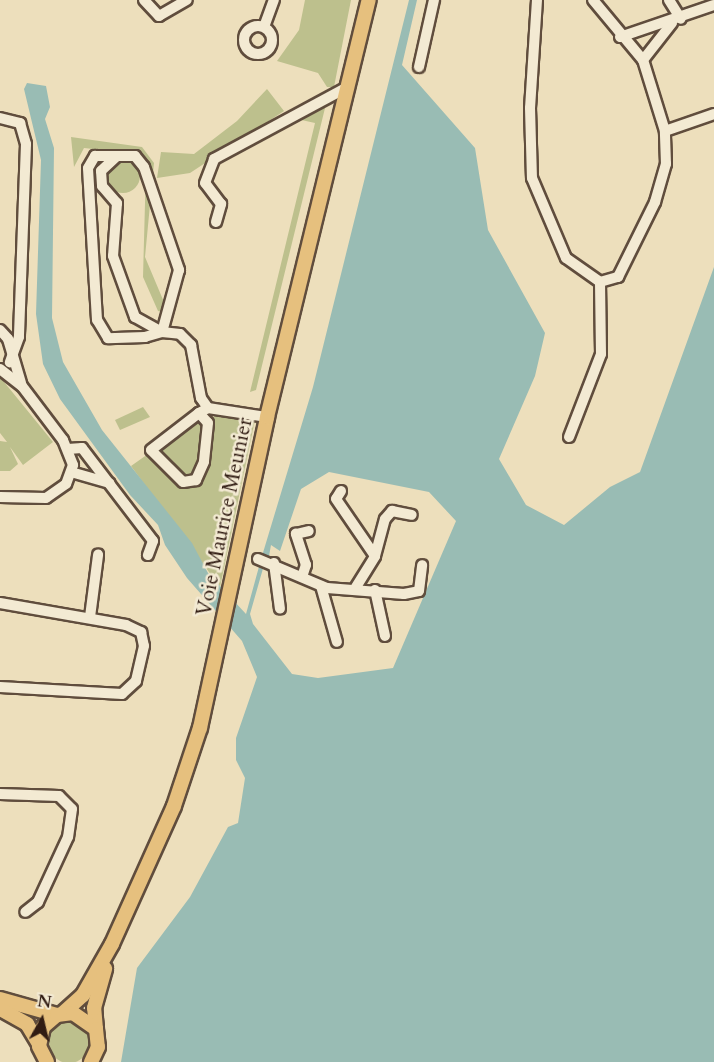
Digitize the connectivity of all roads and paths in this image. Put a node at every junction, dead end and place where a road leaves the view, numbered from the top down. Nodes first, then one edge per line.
1 (144, 0) edge
2 (187, 0) edge
3 (274, 0) edge
4 (361, 0) edge
5 (369, 0) edge
6 (434, 0) edge
7 (537, 0) edge
8 (593, 0) edge
9 (669, 0) edge
10 (714, 5) edge
11 (677, 21) junction
12 (264, 27) dead end
13 (620, 37) junction
14 (642, 60) junction
15 (419, 67) dead end
16 (346, 88) junction
17 (714, 114) edge
18 (0, 118) edge
19 (665, 131) junction
20 (119, 156) junction
21 (216, 222) dead end
22 (600, 282) junction
23 (18, 322) junction
24 (0, 330) edge
25 (162, 332) junction
26 (10, 362) junction
27 (0, 369) edge
28 (22, 386) junction
29 (204, 411) junction
30 (267, 417) junction
31 (569, 437) dead end
32 (68, 449) junction
33 (71, 472) junction
34 (109, 483) junction
35 (341, 491) dead end
36 (0, 497) edge
37 (412, 515) dead end
38 (309, 531) dead end
39 (98, 555) dead end
40 (148, 555) dead end
41 (375, 556) junction
42 (258, 559) dead end
43 (274, 563) junction
44 (422, 565) dead end
45 (302, 577) junction
46 (321, 586) junction
47 (356, 587) junction
48 (375, 590) junction
49 (0, 603) edge
50 (280, 609) dead end
51 (90, 617) junction
52 (385, 636) dead end
53 (337, 642) dead end
54 (0, 687) edge
55 (0, 794) edge
56 (25, 912) dead end
57 (112, 944) junction
58 (0, 999) edge
59 (0, 1009) edge
60 (60, 1014) junction
61 (96, 1029) junction
62 (39, 1046) junction
63 (47, 1062) edge
64 (91, 1062) edge

1 - 2 street
3 - 12 street
4 - 16 main road, Voie Maurice Meunier
5 - 16 main road, Voie Maurice Meunier
6 - 15 street
7 - 22 street
8 - 13 street
9 - 11 street
10 - 11 street
11 - 13 street
11 - 14 street
13 - 14 street
14 - 19 street
16 - 21 street
16 - 30 main road, Voie Maurice Meunier
17 - 19 street
18 - 23 street
19 - 22 street
20 - 25 street
20 - 25 street
20 - 25 street
22 - 31 street
23 - 24 street
23 - 26 street
24 - 26 street
25 - 29 street
26 - 28 street
27 - 28 street
28 - 32 street
29 - 29 street
29 - 30 street
30 - 57 main road, Voie Maurice Meunier
32 - 33 street
32 - 34 street
33 - 34 street
33 - 36 street
34 - 40 street
35 - 41 street
37 - 41 street
38 - 45 street
39 - 51 street
41 - 47 street
42 - 43 street
43 - 45 street
43 - 50 street
44 - 48 street
45 - 46 street
46 - 47 street
46 - 53 street
47 - 48 street
48 - 52 street
49 - 51 street
51 - 54 street
55 - 56 street
57 - 60 main road, Voie Maurice Meunier
57 - 61 main road, Voie Maurice Meunier
58 - 60 main road
59 - 62 main road
60 - 61 main road
60 - 62 main road, Voie Maurice Meunier
61 - 64 main road, Voie Maurice Meunier
62 - 63 main road

